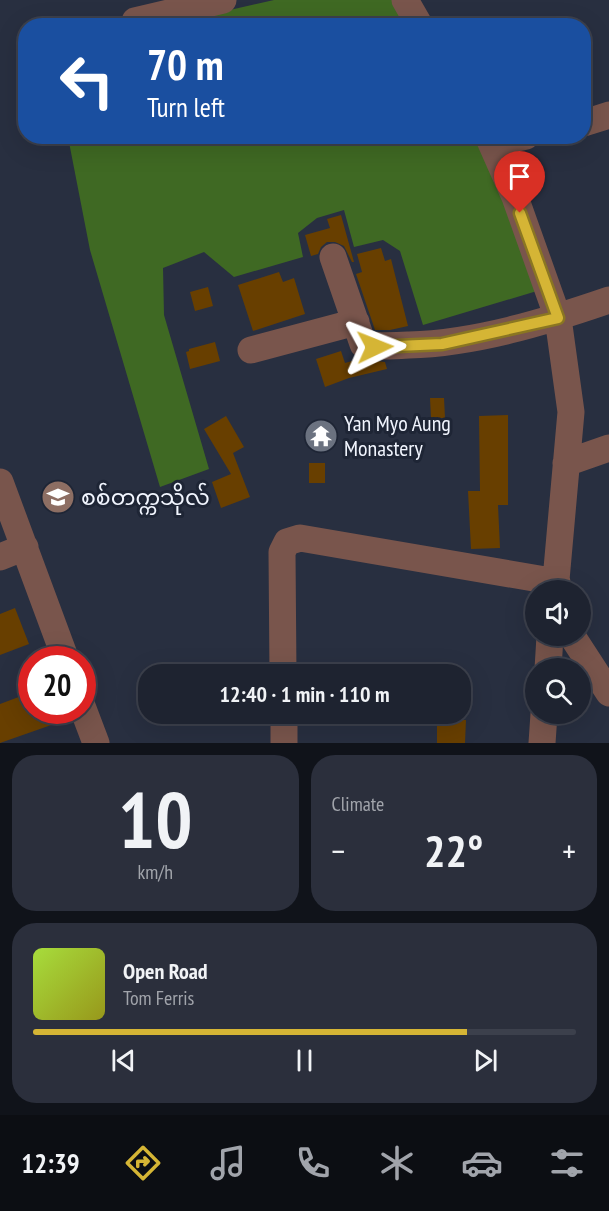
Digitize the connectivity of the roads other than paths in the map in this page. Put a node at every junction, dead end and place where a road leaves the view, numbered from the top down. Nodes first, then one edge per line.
1 (223, 0) edge
2 (405, 0) edge
3 (148, 18) edge
4 (415, 18) edge
5 (609, 115) edge
6 (591, 121) edge
7 (492, 144) edge
8 (333, 257) dead end
9 (609, 300) edge
10 (558, 318) junction
11 (356, 322) junction
12 (250, 350) dead end
13 (609, 448) edge
14 (566, 463) junction
15 (0, 482) edge
16 (25, 547) junction
17 (0, 558) edge
18 (525, 580) edge
19 (556, 580) edge
20 (61, 646) edge
21 (578, 646) edge
22 (283, 664) edge
23 (609, 693) edge
24 (89, 724) edge
25 (284, 724) edge
26 (543, 724) edge
27 (96, 743) edge
28 (284, 743) edge
29 (542, 743) edge

1 - 3 street
2 - 4 street
5 - 6 street
7 - 10 street
8 - 11 street
9 - 10 street
10 - 11 street
10 - 14 street
11 - 12 street
13 - 14 street
14 - 19 street
15 - 16 street
16 - 17 street
16 - 20 street
18 - 22 street
21 - 23 street
24 - 27 street
25 - 28 street
26 - 29 street

